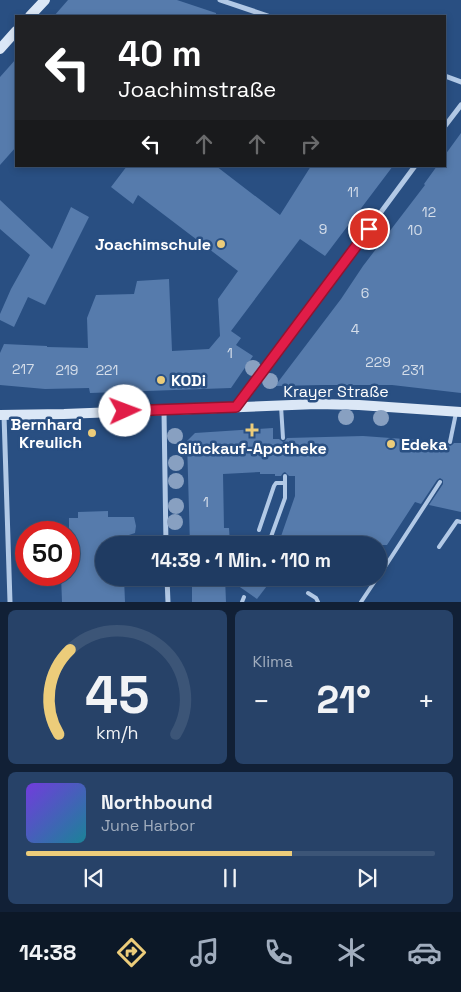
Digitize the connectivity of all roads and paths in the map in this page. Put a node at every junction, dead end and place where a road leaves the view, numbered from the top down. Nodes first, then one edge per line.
1 (45, 0) edge
2 (220, 0) edge
3 (31, 15) edge
4 (265, 15) edge
5 (15, 32) edge
6 (0, 49) edge
7 (446, 76) edge
8 (461, 82) edge
9 (461, 105) edge
10 (446, 125) edge
11 (414, 167) edge
12 (280, 406) junction
13 (236, 407) junction
14 (164, 410) junction
15 (458, 411) edge
16 (2, 415) edge
17 (283, 438) dead end
18 (450, 442) dead end
19 (284, 476) dead end
20 (440, 482) dead end
21 (284, 483) junction
22 (461, 522) edge
23 (260, 530) dead end
24 (166, 536) edge
25 (271, 536) edge
26 (439, 547) dead end
27 (387, 563) edge
28 (167, 586) edge
29 (372, 586) edge
30 (308, 593) dead end
31 (10, 602) edge
32 (168, 602) edge
33 (318, 602) edge
34 (361, 602) edge

1 - 3 main road
2 - 4 street
5 - 6 main road
7 - 8 street
9 - 10 street
11 - 13 street
12 - 13 main road, Krayer Straße
12 - 15 main road, Krayer Straße
12 - 17 lane
13 - 14 main road, Krayer Straße
14 - 16 main road, Krayer Straße
14 - 24 street
15 - 18 lane
16 - 31 street
19 - 21 lane
20 - 27 lane
21 - 23 lane
21 - 25 lane
22 - 26 lane
28 - 32 street
29 - 34 lane
30 - 33 lane

